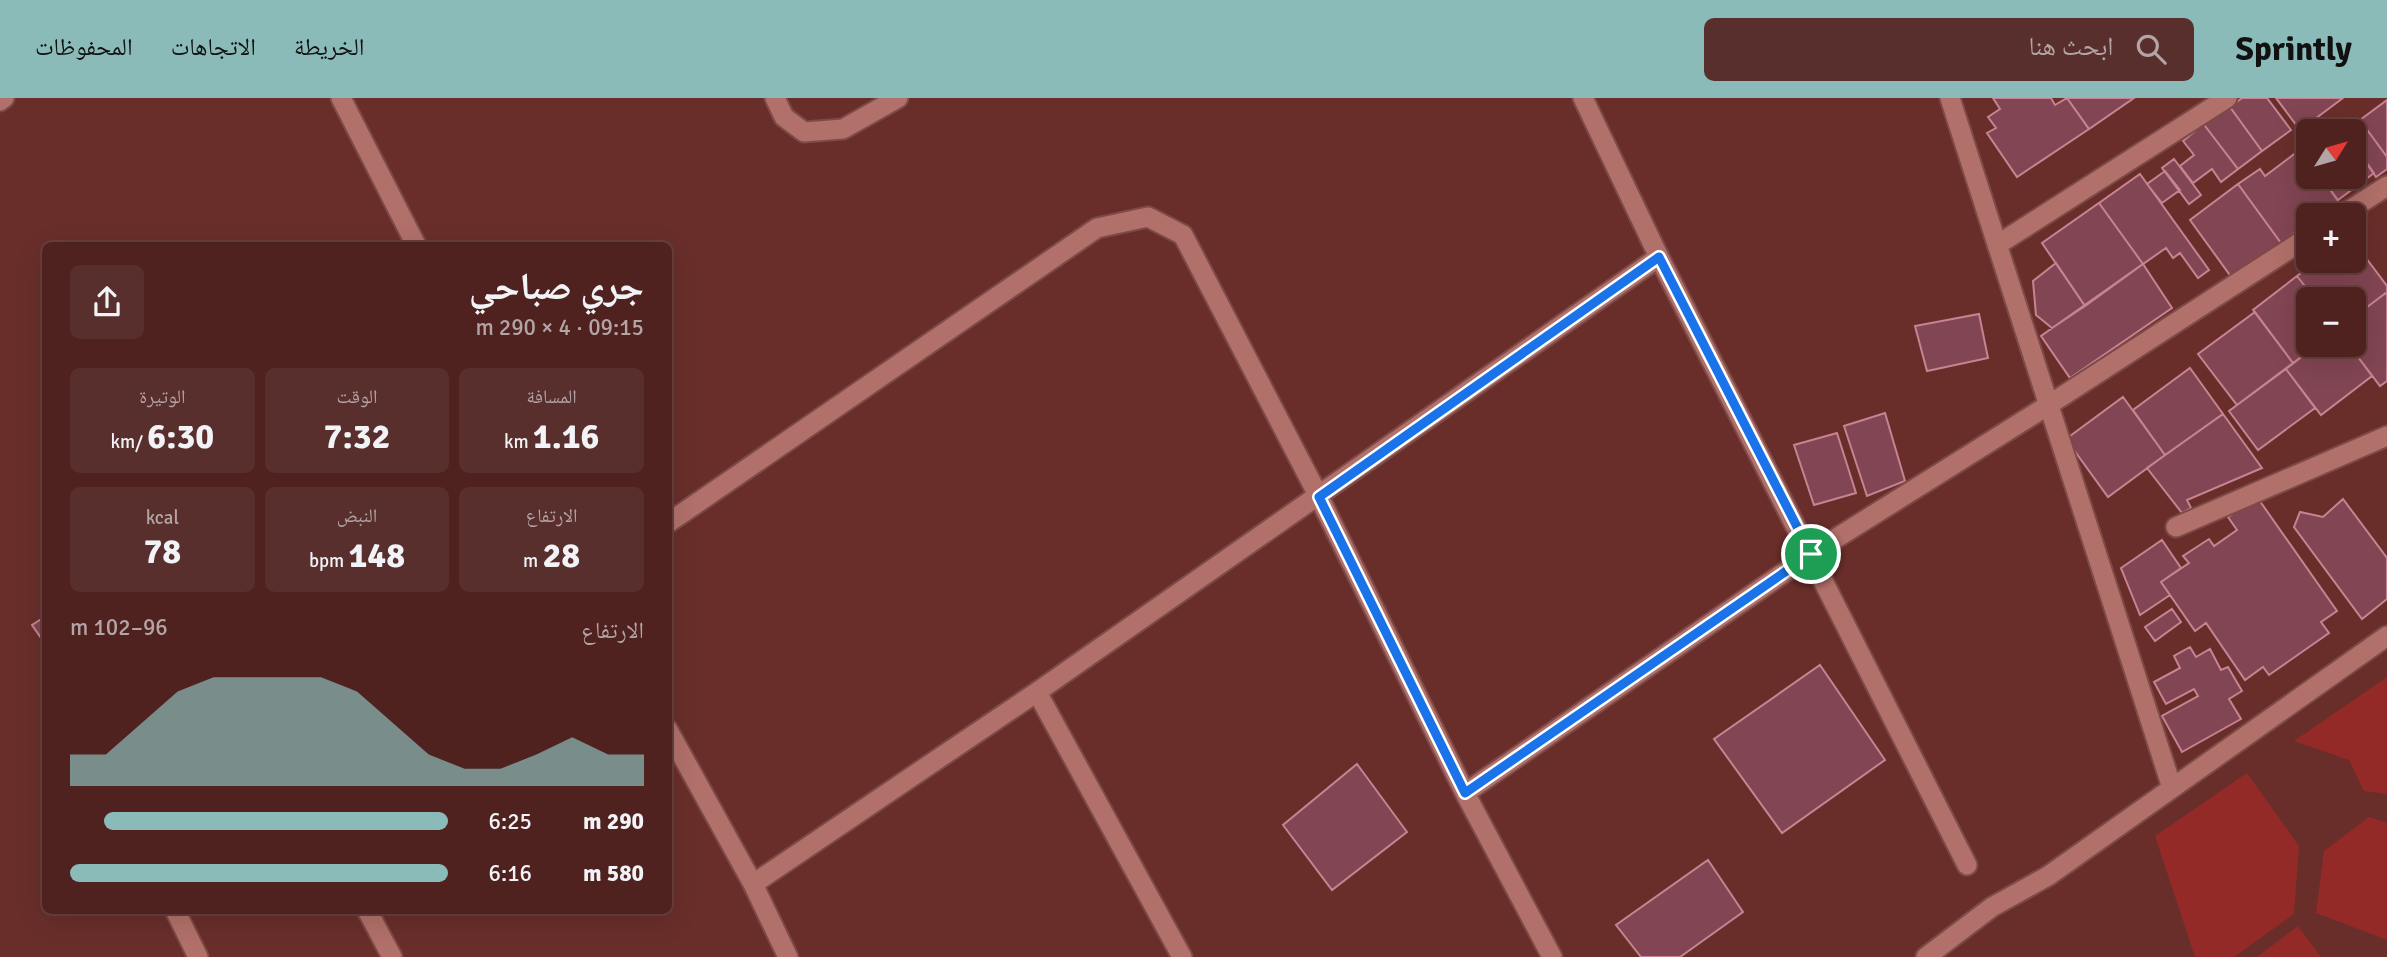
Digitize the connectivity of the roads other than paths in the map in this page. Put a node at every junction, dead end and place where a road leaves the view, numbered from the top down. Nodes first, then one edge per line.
1 (341, 98) edge
2 (775, 98) edge
3 (898, 98) edge
4 (1583, 98) edge
5 (1950, 98) edge
6 (2227, 98) edge
7 (2387, 186) edge
8 (2361, 203) edge
9 (414, 242) edge
10 (1997, 245) junction
11 (2296, 245) edge
12 (1659, 257) junction
13 (2047, 406) junction
14 (2387, 436) edge
15 (1319, 497) junction
16 (672, 520) edge
17 (2176, 527) dead end
18 (1811, 554) junction
19 (2387, 636) edge
20 (1037, 692) junction
21 (672, 737) edge
22 (2172, 788) junction
23 (1465, 793) junction
24 (1968, 865) dead end
25 (753, 884) junction
26 (177, 914) edge
27 (369, 914) edge
28 (198, 957) edge
29 (392, 957) edge
30 (788, 957) edge
31 (1182, 957) edge
32 (1552, 957) edge
33 (1926, 957) edge

1 - 9 street
2 - 3 street
4 - 12 street
5 - 10 street
6 - 10 street
7 - 8 street
10 - 13 street
11 - 13 street
12 - 15 street
12 - 18 street
13 - 18 street
13 - 22 street
14 - 17 street
15 - 16 street
15 - 20 street
15 - 23 street
18 - 23 street
18 - 24 street
19 - 22 street
20 - 25 street
20 - 31 street
21 - 25 street
22 - 33 street
23 - 32 street
25 - 30 street
26 - 28 street
27 - 29 street

